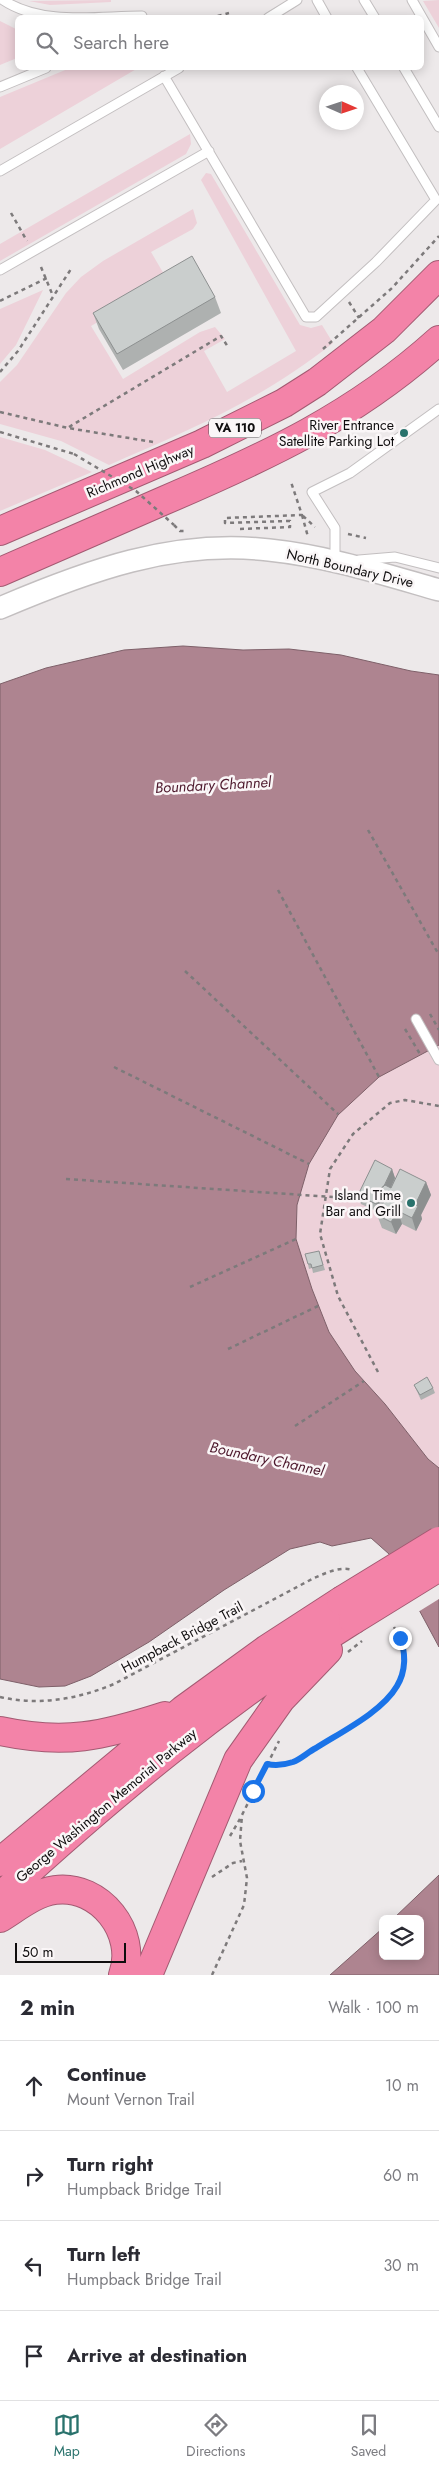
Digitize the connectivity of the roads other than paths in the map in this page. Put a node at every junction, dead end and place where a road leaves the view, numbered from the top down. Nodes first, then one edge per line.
1 (3, 0) edge
2 (297, 0) edge
3 (317, 0) edge
4 (364, 0) edge
5 (412, 0) edge
6 (36, 15) edge
7 (273, 15) edge
8 (326, 15) edge
9 (373, 15) edge
10 (421, 15) edge
11 (424, 21) edge
12 (439, 47) edge
13 (41, 70) edge
14 (175, 70) edge
15 (358, 70) edge
16 (405, 70) edge
17 (164, 76) junction
18 (0, 87) edge
19 (439, 127) edge
20 (209, 151) junction
21 (0, 171) edge
22 (0, 270) edge
23 (439, 274) edge
24 (439, 340) edge
25 (439, 409) edge
26 (0, 531) edge
27 (335, 562) junction
28 (439, 568) edge
29 (0, 572) edge
30 (439, 590) edge
31 (0, 608) edge
32 (416, 1019) dead end
33 (439, 1060) edge
34 (439, 1540) edge
35 (439, 1567) edge
36 (352, 1621) junction
37 (183, 1710) junction
38 (0, 1731) edge
39 (0, 1862) edge
40 (0, 1896) edge
41 (0, 1918) edge
42 (122, 1975) edge
43 (148, 1975) edge

1 - 6 lane
2 - 7 lane
3 - 8 lane
4 - 9 lane
5 - 10 lane
11 - 12 lane
13 - 18 lane
14 - 17 lane
15 - 20 lane
16 - 19 lane
17 - 20 lane
17 - 21 lane
20 - 22 lane
23 - 26 highway, Richmond Highway / VA 110
24 - 29 highway, VA 110
25 - 27 lane
27 - 28 lane
27 - 30 street, North Boundary Drive
27 - 31 street, North Boundary Drive
32 - 33 lane
34 - 36 highway, George Washington Memorial Parkway, bridge
35 - 36 highway, George Washington Memorial Parkway, bridge
36 - 37 highway, George Washington Memorial Parkway
36 - 40 highway, George Washington Memorial Parkway
36 - 43 highway
37 - 38 highway
37 - 39 highway, George Washington Memorial Parkway
41 - 42 highway

